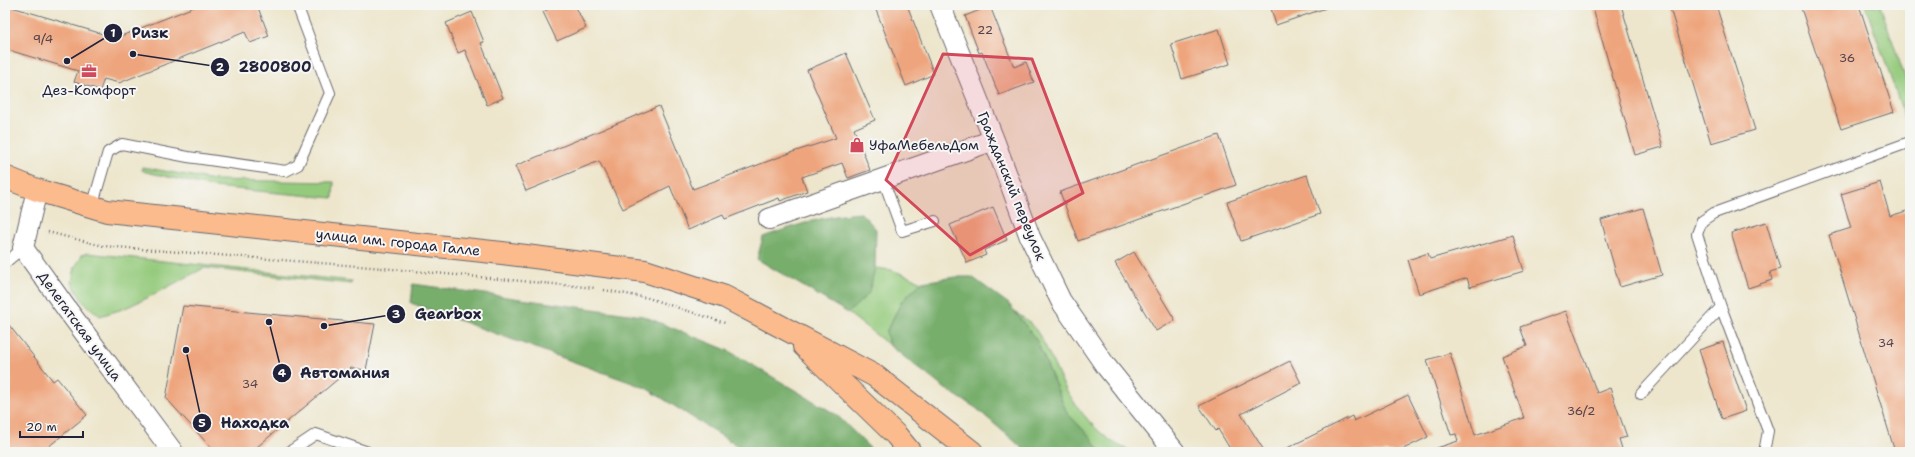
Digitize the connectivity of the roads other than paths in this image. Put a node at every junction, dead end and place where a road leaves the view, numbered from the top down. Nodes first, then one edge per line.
1 (297, 5) edge
2 (940, 5) edge
3 (994, 140) junction
4 (1910, 142) edge
5 (5, 177) edge
6 (883, 179) junction
7 (38, 190) junction
8 (92, 207) junction
9 (769, 219) dead end
10 (935, 221) dead end
11 (23, 248) junction
12 (5, 263) edge
13 (1721, 307) junction
14 (784, 327) junction
15 (1641, 394) dead end
16 (173, 452) edge
17 (289, 452) edge
18 (368, 452) edge
19 (910, 452) edge
20 (972, 452) edge
21 (1175, 452) edge
22 (1764, 452) edge

1 - 8 lane
2 - 3 street, Гражданский переулок
3 - 6 street
3 - 21 street, Гражданский переулок
4 - 13 lane
5 - 7 main road, улица им. города Галле
6 - 9 street
6 - 10 lane
7 - 8 main road, улица им. города Галле
7 - 11 street
8 - 14 main road, улица им. города Галле
11 - 12 lane
11 - 16 street, Делегатская улица
13 - 15 lane
13 - 22 lane
14 - 19 main road, улица им. города Галле
14 - 20 main road, улица им. города Галле
17 - 18 lane

